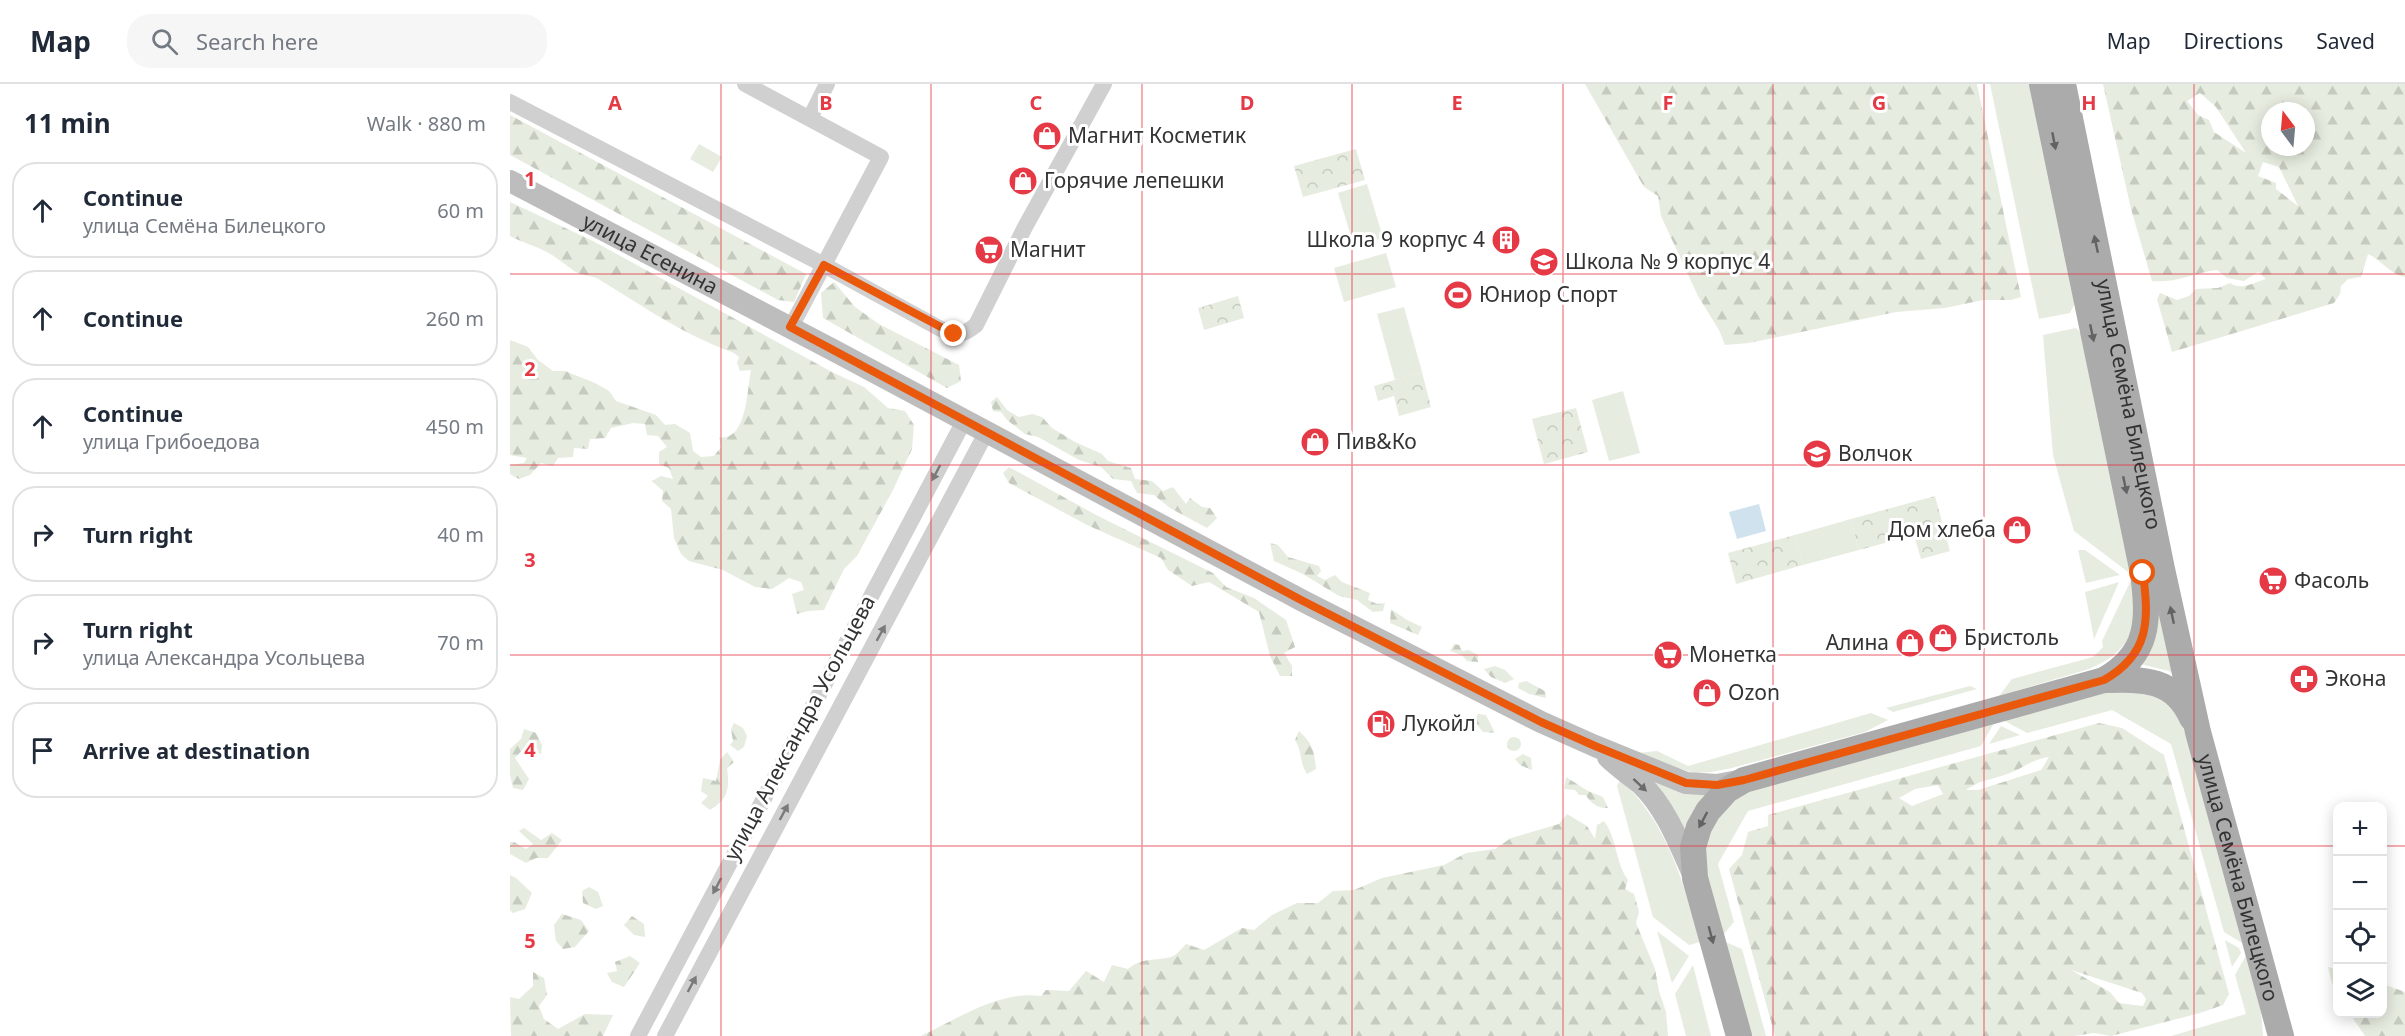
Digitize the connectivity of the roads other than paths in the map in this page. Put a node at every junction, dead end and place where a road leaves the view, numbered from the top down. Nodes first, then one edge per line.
1 (745, 84) edge
2 (827, 84) edge
3 (1104, 84) edge
4 (2042, 84) edge
5 (2063, 84) edge
6 (510, 102) edge
7 (810, 118) junction
8 (510, 181) edge
9 (824, 265) junction
10 (790, 327) junction
11 (964, 421) junction
12 (986, 433) junction
13 (2104, 680) junction
14 (2198, 732) junction
15 (1595, 746) junction
16 (1744, 780) junction
17 (1695, 878) junction
18 (2277, 1029) edge
19 (638, 1036) edge
20 (665, 1036) edge
21 (1739, 1036) edge

1 - 7 street
2 - 7 street
3 - 9 street
4 -> 13 main road, улица Семёна Билецкого
14 -> 5 main road, улица Семёна Билецкого
6 - 9 street
7 - 9 street
8 - 10 main road, улица Есенина
9 - 10 street
10 - 11 main road, улица Есенина
11 - 12 main road, улица Есенина
11 -> 19 street, улица Александра Усольцева
12 - 15 main road, улица Есенина
20 -> 12 street, улица Александра Усольцева
13 - 14 main road
13 - 16 main road
14 - 18 main road, улица Семёна Билецкого
15 - 16 main road
15 -> 17 main road
16 -> 17 main road
17 -> 21 main road

